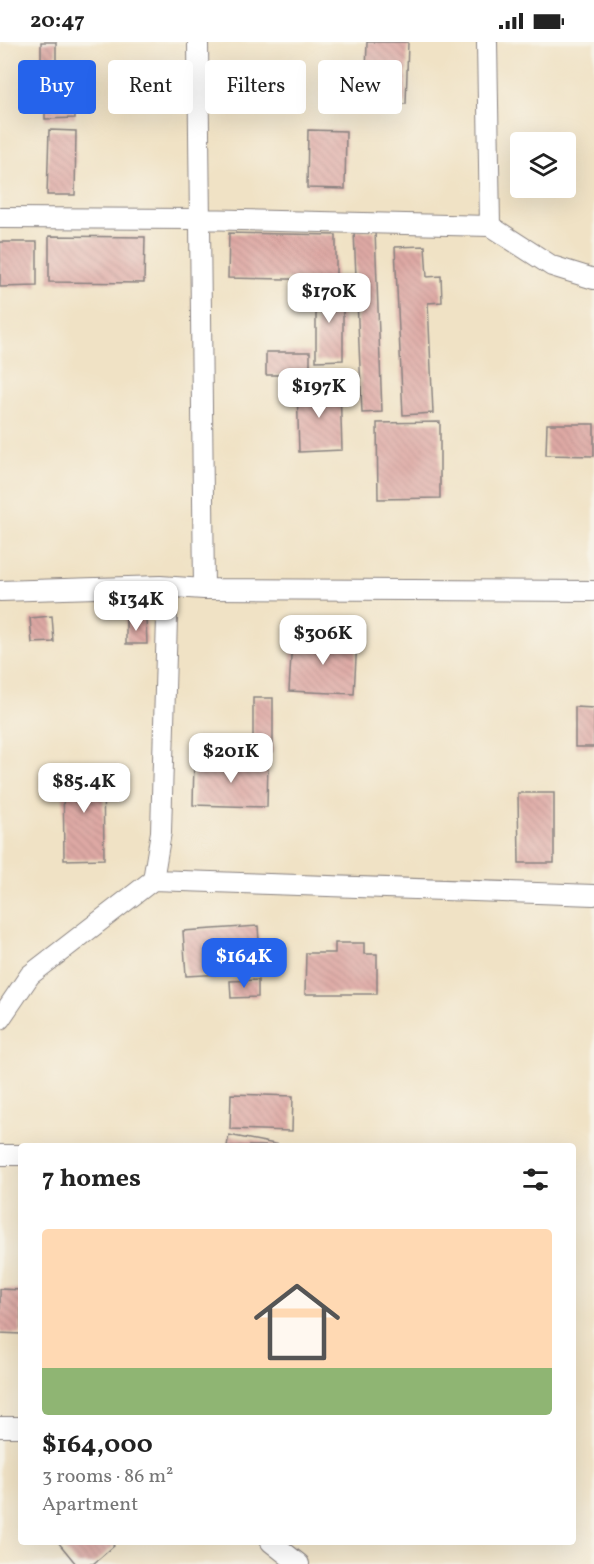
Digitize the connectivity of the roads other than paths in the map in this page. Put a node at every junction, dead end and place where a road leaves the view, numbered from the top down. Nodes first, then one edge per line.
1 (198, 42) edge
2 (487, 42) edge
3 (0, 218) edge
4 (198, 219) junction
5 (490, 226) junction
6 (594, 279) edge
7 (160, 586) junction
8 (204, 589) junction
9 (0, 591) edge
10 (594, 591) edge
11 (153, 880) junction
12 (594, 895) edge
13 (0, 1019) edge
14 (0, 1155) edge
15 (18, 1155) edge
16 (0, 1427) edge
17 (18, 1427) edge
18 (275, 1545) edge
19 (299, 1564) edge

1 - 4 street
2 - 5 street
3 - 4 street
4 - 5 street
4 - 8 street
5 - 6 street
7 - 8 street
7 - 9 street
7 - 11 street
8 - 10 street
11 - 12 street
11 - 13 street
14 - 15 street
16 - 17 street
18 - 19 street

